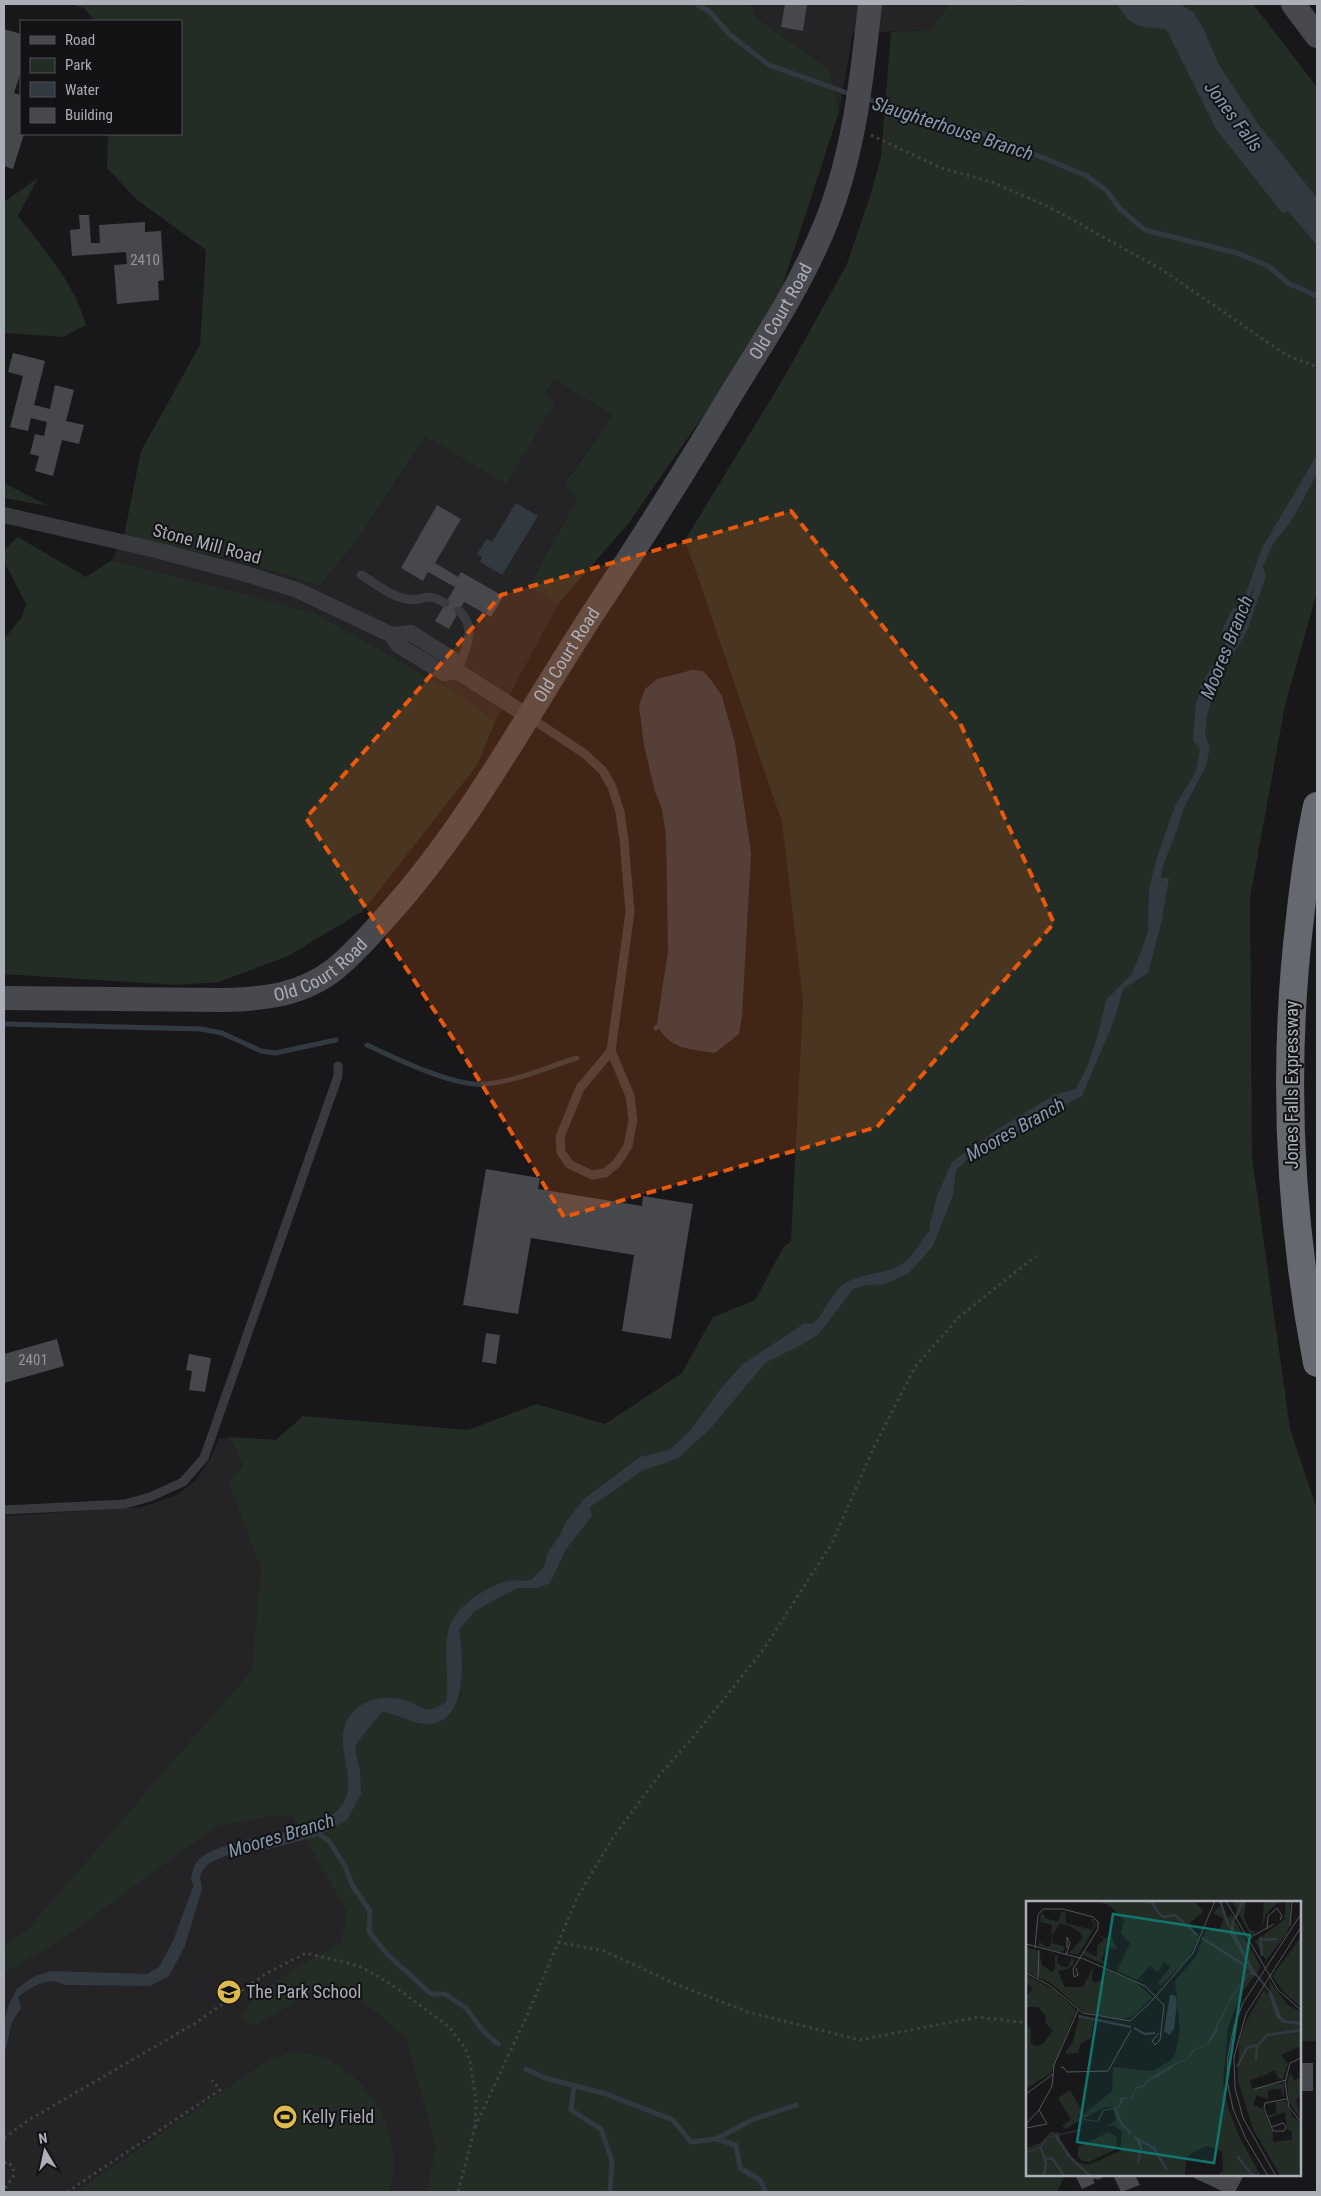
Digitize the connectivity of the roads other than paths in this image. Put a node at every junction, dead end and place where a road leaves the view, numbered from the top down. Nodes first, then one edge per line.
1 (870, 4) edge
2 (1294, 4) edge
3 (1316, 32) edge
4 (4, 515) edge
5 (361, 575) dead end
6 (445, 603) dead end
7 (459, 611) dead end
8 (457, 671) junction
9 (529, 717) junction
10 (1317, 806) edge
11 (4, 998) edge
12 (611, 1051) junction
13 (338, 1066) dead end
14 (1317, 1363) edge
15 (4, 1510) edge

1 - 9 main road, Old Court Road
2 - 3 main road
4 - 8 street, Stone Mill Road
5 - 6 lane
7 - 8 lane
8 - 9 street, Stone Mill Road
9 - 11 main road, Old Court Road
9 - 12 lane
10 - 14 highway, Jones Falls Expressway
12 - 12 lane
13 - 15 lane

